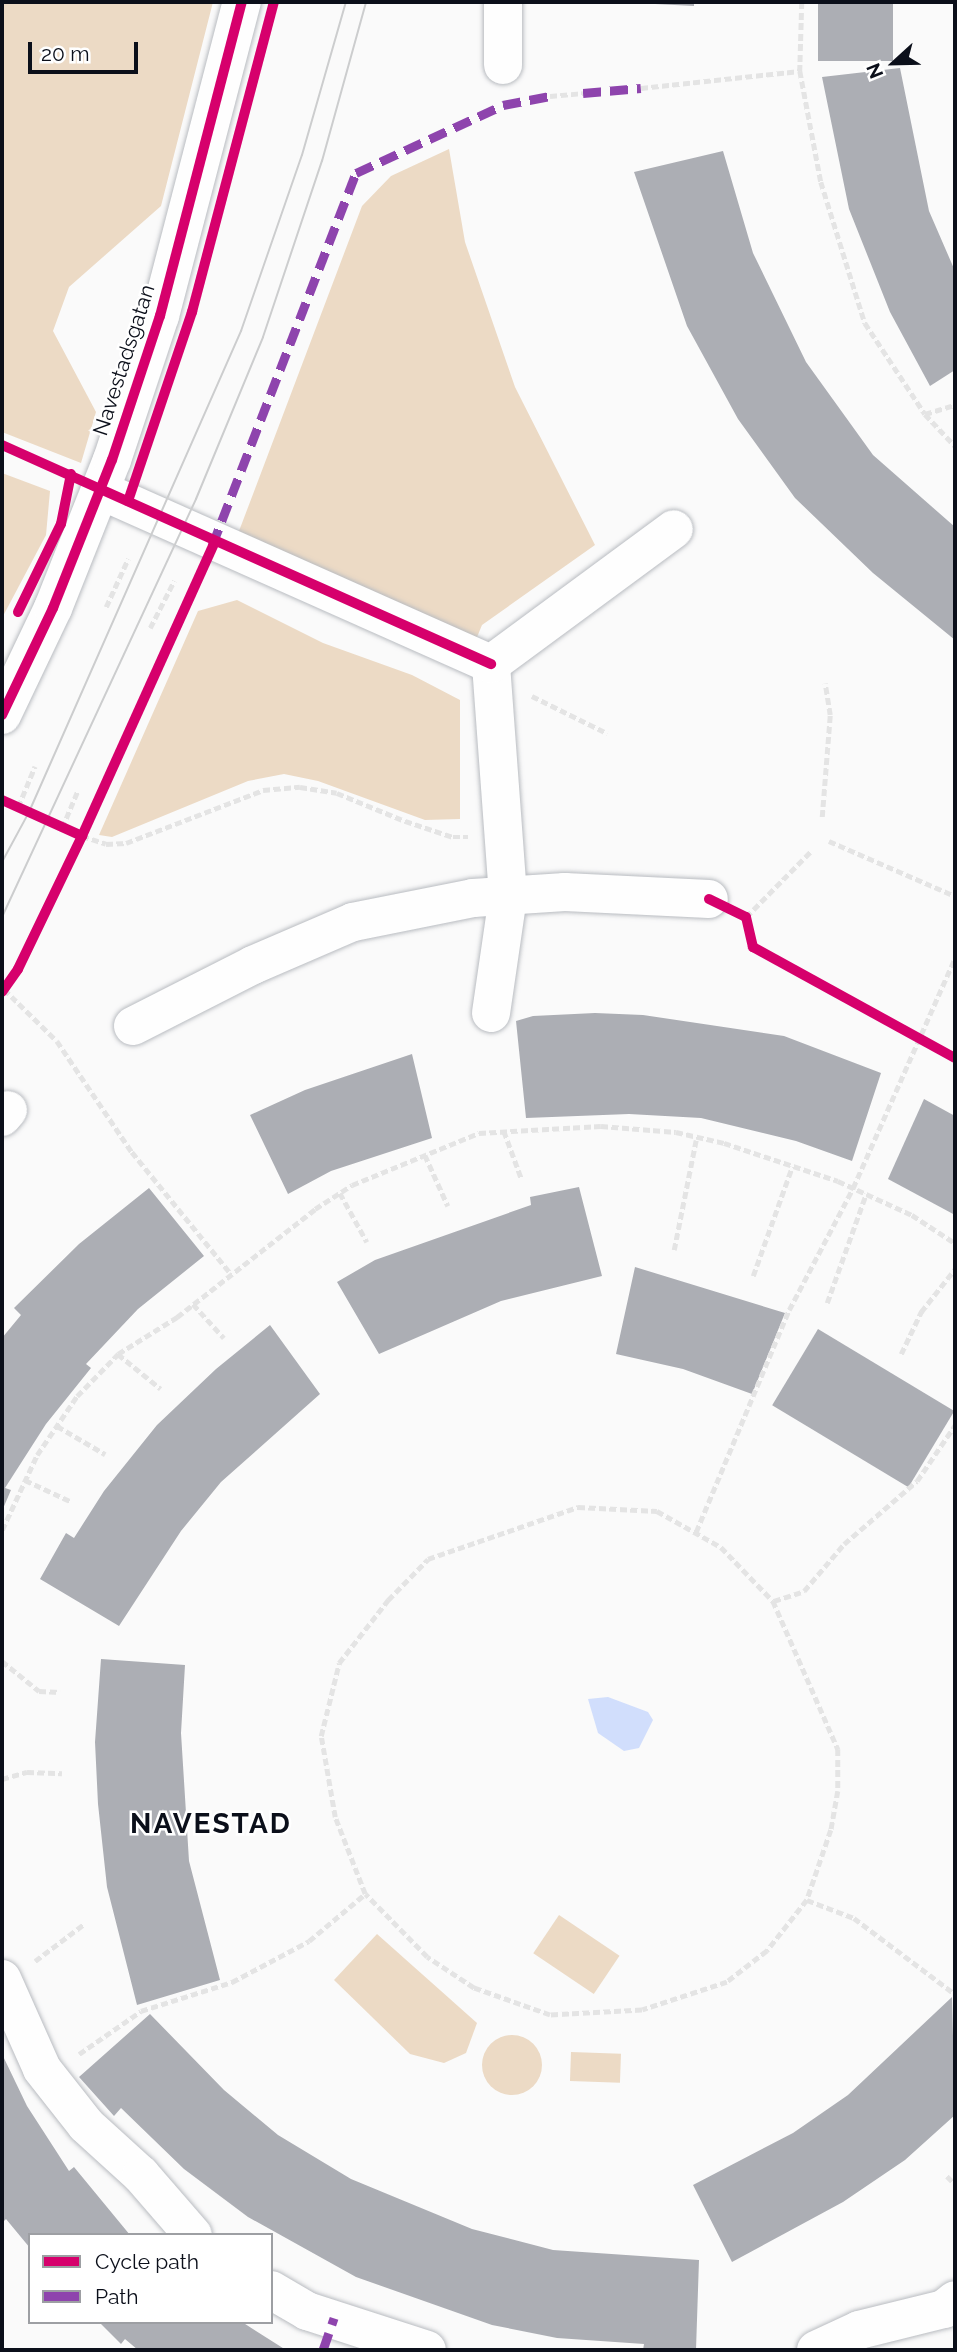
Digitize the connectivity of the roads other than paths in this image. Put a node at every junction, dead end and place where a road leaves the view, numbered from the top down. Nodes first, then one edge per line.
1 (242, 2) edge
2 (503, 2) edge
3 (503, 65) dead end
4 (100, 490) junction
5 (674, 529) dead end
6 (491, 664) junction
7 (2, 715) edge
8 (508, 896) junction
9 (709, 899) dead end
10 (491, 1013) dead end
11 (133, 1026) dead end
12 (3, 1982) edge
13 (191, 2233) edge
14 (273, 2291) edge
15 (955, 2300) edge
16 (427, 2350) edge
17 (817, 2350) edge

1 - 4 street, Navestadsgatan
2 - 3 street
4 - 6 street
4 - 7 street, Navestadsgatan
5 - 6 street
6 - 8 street
8 - 9 street
8 - 10 street
8 - 11 street
12 - 13 street
14 - 16 street
15 - 17 street

